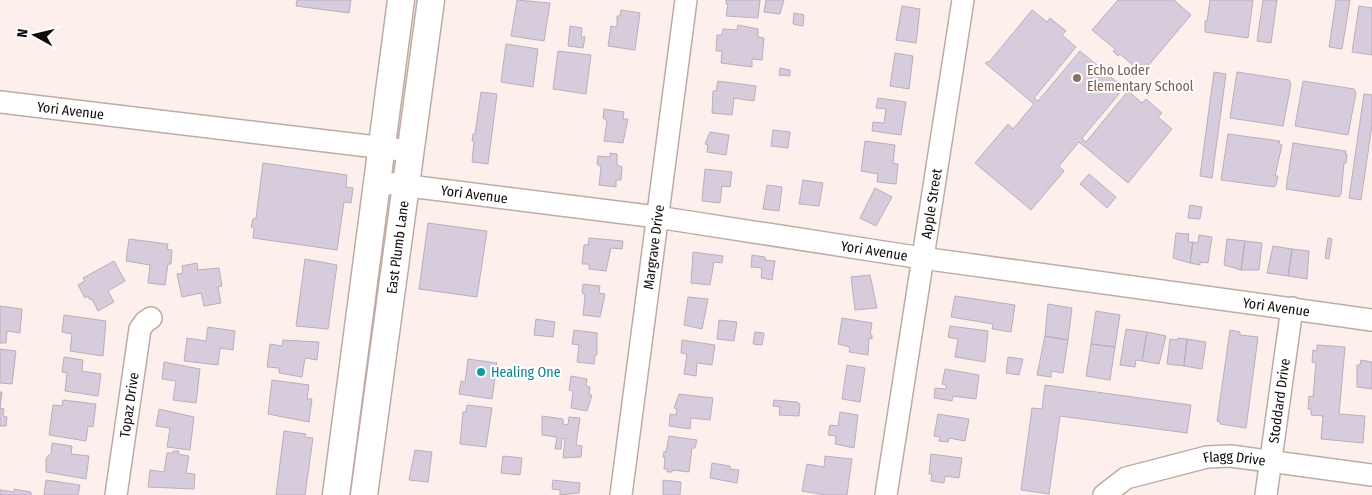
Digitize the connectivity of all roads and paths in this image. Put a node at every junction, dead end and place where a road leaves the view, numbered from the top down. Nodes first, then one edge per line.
1 (401, 0) edge
2 (431, 0) edge
3 (686, 0) edge
4 (963, 0) edge
5 (0, 102) edge
6 (381, 150) junction
7 (410, 151) junction
8 (377, 182) junction
9 (406, 185) junction
10 (658, 217) junction
11 (922, 258) junction
12 (1292, 308) junction
13 (151, 318) dead end
14 (1372, 320) edge
15 (1270, 461) junction
16 (1372, 475) edge
17 (116, 495) edge
18 (336, 495) edge
19 (364, 495) edge
20 (621, 495) edge
21 (886, 495) edge
22 (1104, 495) edge
23 (1266, 495) edge

1 - 6 main road
2 - 7 main road, East Plumb Lane
3 - 10 street, Margrave Drive
4 - 11 street, Apple Street
5 - 6 street, Yori Avenue
6 - 7 street, Yori Avenue
6 - 8 main road
7 - 9 main road, East Plumb Lane
8 - 9 street, Yori Avenue
8 - 18 main road
9 - 10 street, Yori Avenue
9 - 19 main road, East Plumb Lane
10 - 11 street, Yori Avenue
10 - 20 street, Margrave Drive
11 - 12 street, Yori Avenue
11 - 21 street, Apple Street
12 - 14 street, Yori Avenue
12 - 15 street, Stoddard Drive
13 - 17 street, Topaz Drive
15 - 16 street, Flagg Drive
15 - 22 street, Flagg Drive
15 - 23 street, Stoddard Drive

